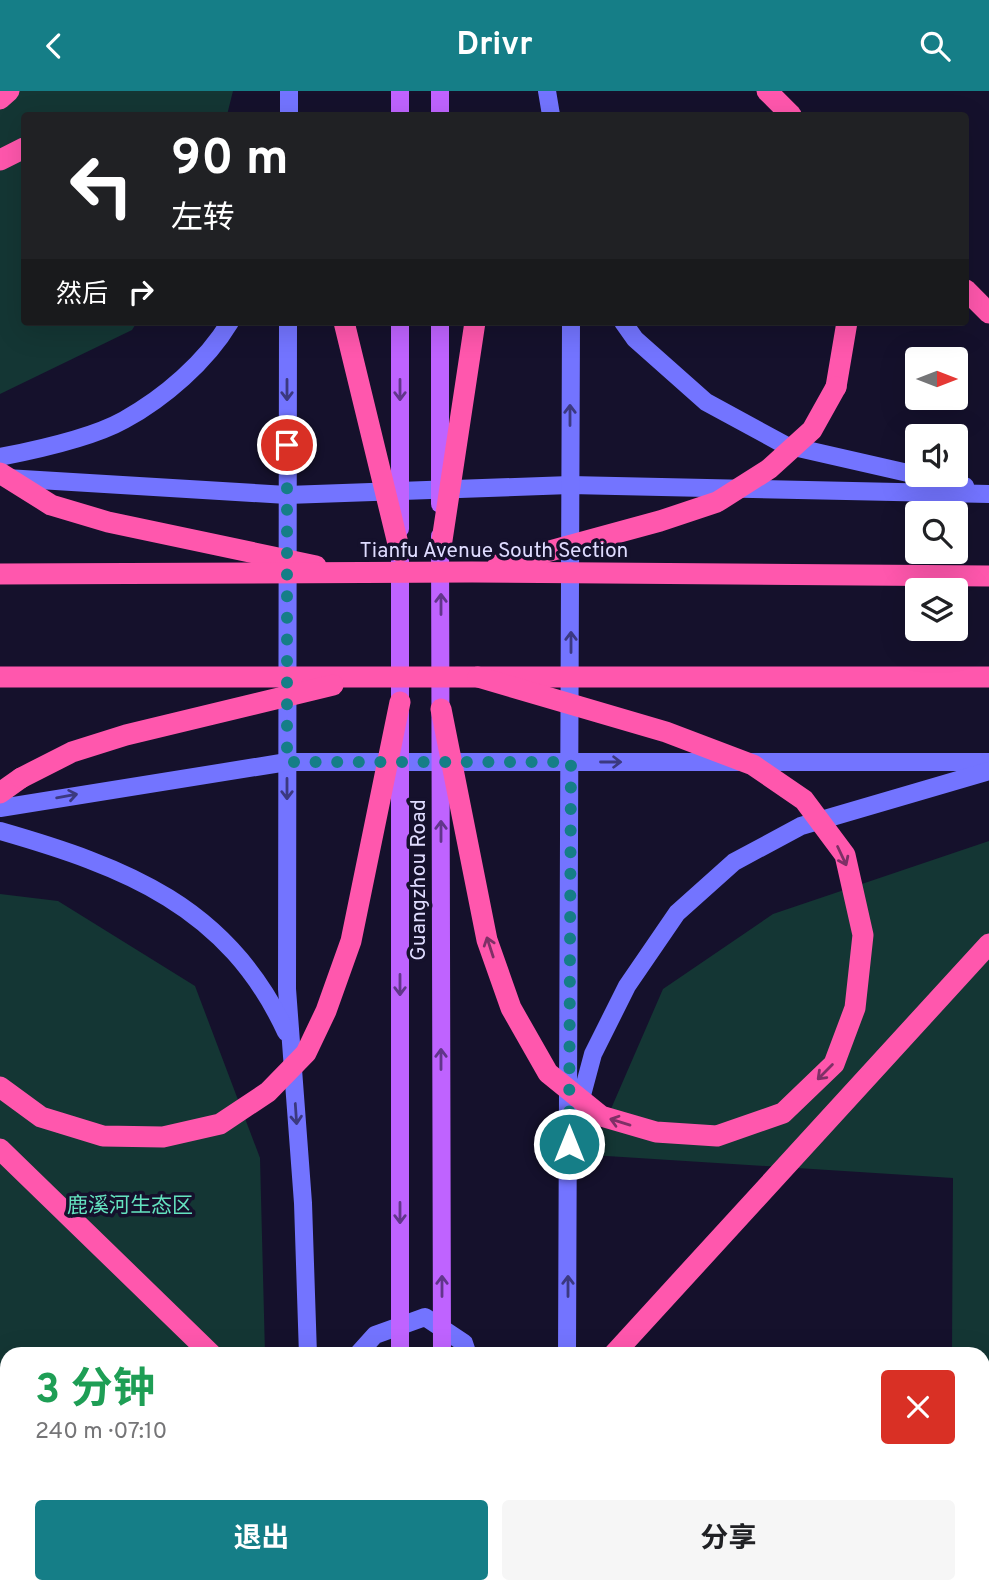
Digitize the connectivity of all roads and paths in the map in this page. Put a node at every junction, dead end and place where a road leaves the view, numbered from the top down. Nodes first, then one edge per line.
1 (9, 91) edge
2 (289, 91) edge
3 (400, 91) edge
4 (440, 91) edge
5 (547, 91) edge
6 (767, 91) edge
7 (0, 99) edge
8 (289, 112) edge
9 (400, 112) edge
10 (440, 112) edge
11 (550, 112) edge
12 (788, 112) edge
13 (21, 150) edge
14 (0, 160) edge
15 (969, 293) edge
16 (989, 313) edge
17 (227, 326) edge
18 (288, 326) edge
19 (345, 326) edge
20 (400, 326) edge
21 (440, 326) edge
22 (474, 326) edge
23 (571, 326) edge
24 (626, 326) edge
25 (846, 326) edge
26 (0, 457) edge
27 (0, 475) edge
28 (570, 485) junction
29 (989, 493) edge
30 (287, 495) junction
31 (440, 547) junction
32 (400, 552) junction
33 (472, 572) junction
34 (0, 574) edge
35 (359, 575) junction
36 (989, 576) edge
37 (0, 677) edge
38 (366, 677) junction
39 (478, 677) junction
40 (989, 677) edge
41 (400, 702) junction
42 (440, 709) junction
43 (287, 762) junction
44 (571, 762) junction
45 (989, 762) edge
46 (989, 771) edge
47 (0, 793) edge
48 (0, 808) edge
49 (0, 831) edge
50 (989, 944) edge
51 (291, 1044) junction
52 (0, 1087) edge
53 (569, 1144) junction
54 (0, 1149) edge
55 (204, 1347) edge
56 (308, 1347) edge
57 (364, 1347) edge
58 (400, 1347) edge
59 (442, 1347) edge
60 (465, 1347) edge
61 (567, 1347) edge
62 (620, 1347) edge

1 - 7 highway
2 - 8 street
3 - 9 main road
4 - 10 main road
5 - 11 street
6 - 12 highway
13 - 14 highway
15 - 16 highway
17 - 26 street
18 -> 30 street
19 - 32 highway, bridge
20 -> 32 main road, Guangzhou Road, bridge
21 - 31 main road, Guangzhou Road, bridge
22 - 31 highway, bridge
28 -> 23 street
24 - 29 street
25 - 33 highway, bridge
27 - 30 street
27 - 35 highway, bridge
28 - 29 street
28 - 30 street
44 -> 28 street
30 - 43 street
42 -> 31 main road, Guangzhou Road, bridge
32 - 41 main road, Guangzhou Road, bridge
33 - 35 highway, Tianfu Avenue South Section, bridge
33 - 36 highway, Tianfu Avenue South Section, bridge
34 - 35 highway, Tianfu Avenue South Section, bridge
37 - 38 highway, bridge
38 - 39 highway, bridge
38 - 47 highway, bridge
39 - 40 highway, bridge
39 -> 42 highway, bridge
41 - 52 highway, bridge
41 -> 58 main road, Guangzhou Road, bridge
59 -> 42 main road, Guangzhou Road, bridge
43 - 44 street
48 -> 43 street
43 -> 51 street
44 -> 45 street
44 - 53 street
46 - 53 street
49 - 51 street
50 - 62 highway
51 -> 56 street
61 -> 53 street
54 - 55 highway
57 - 60 street

